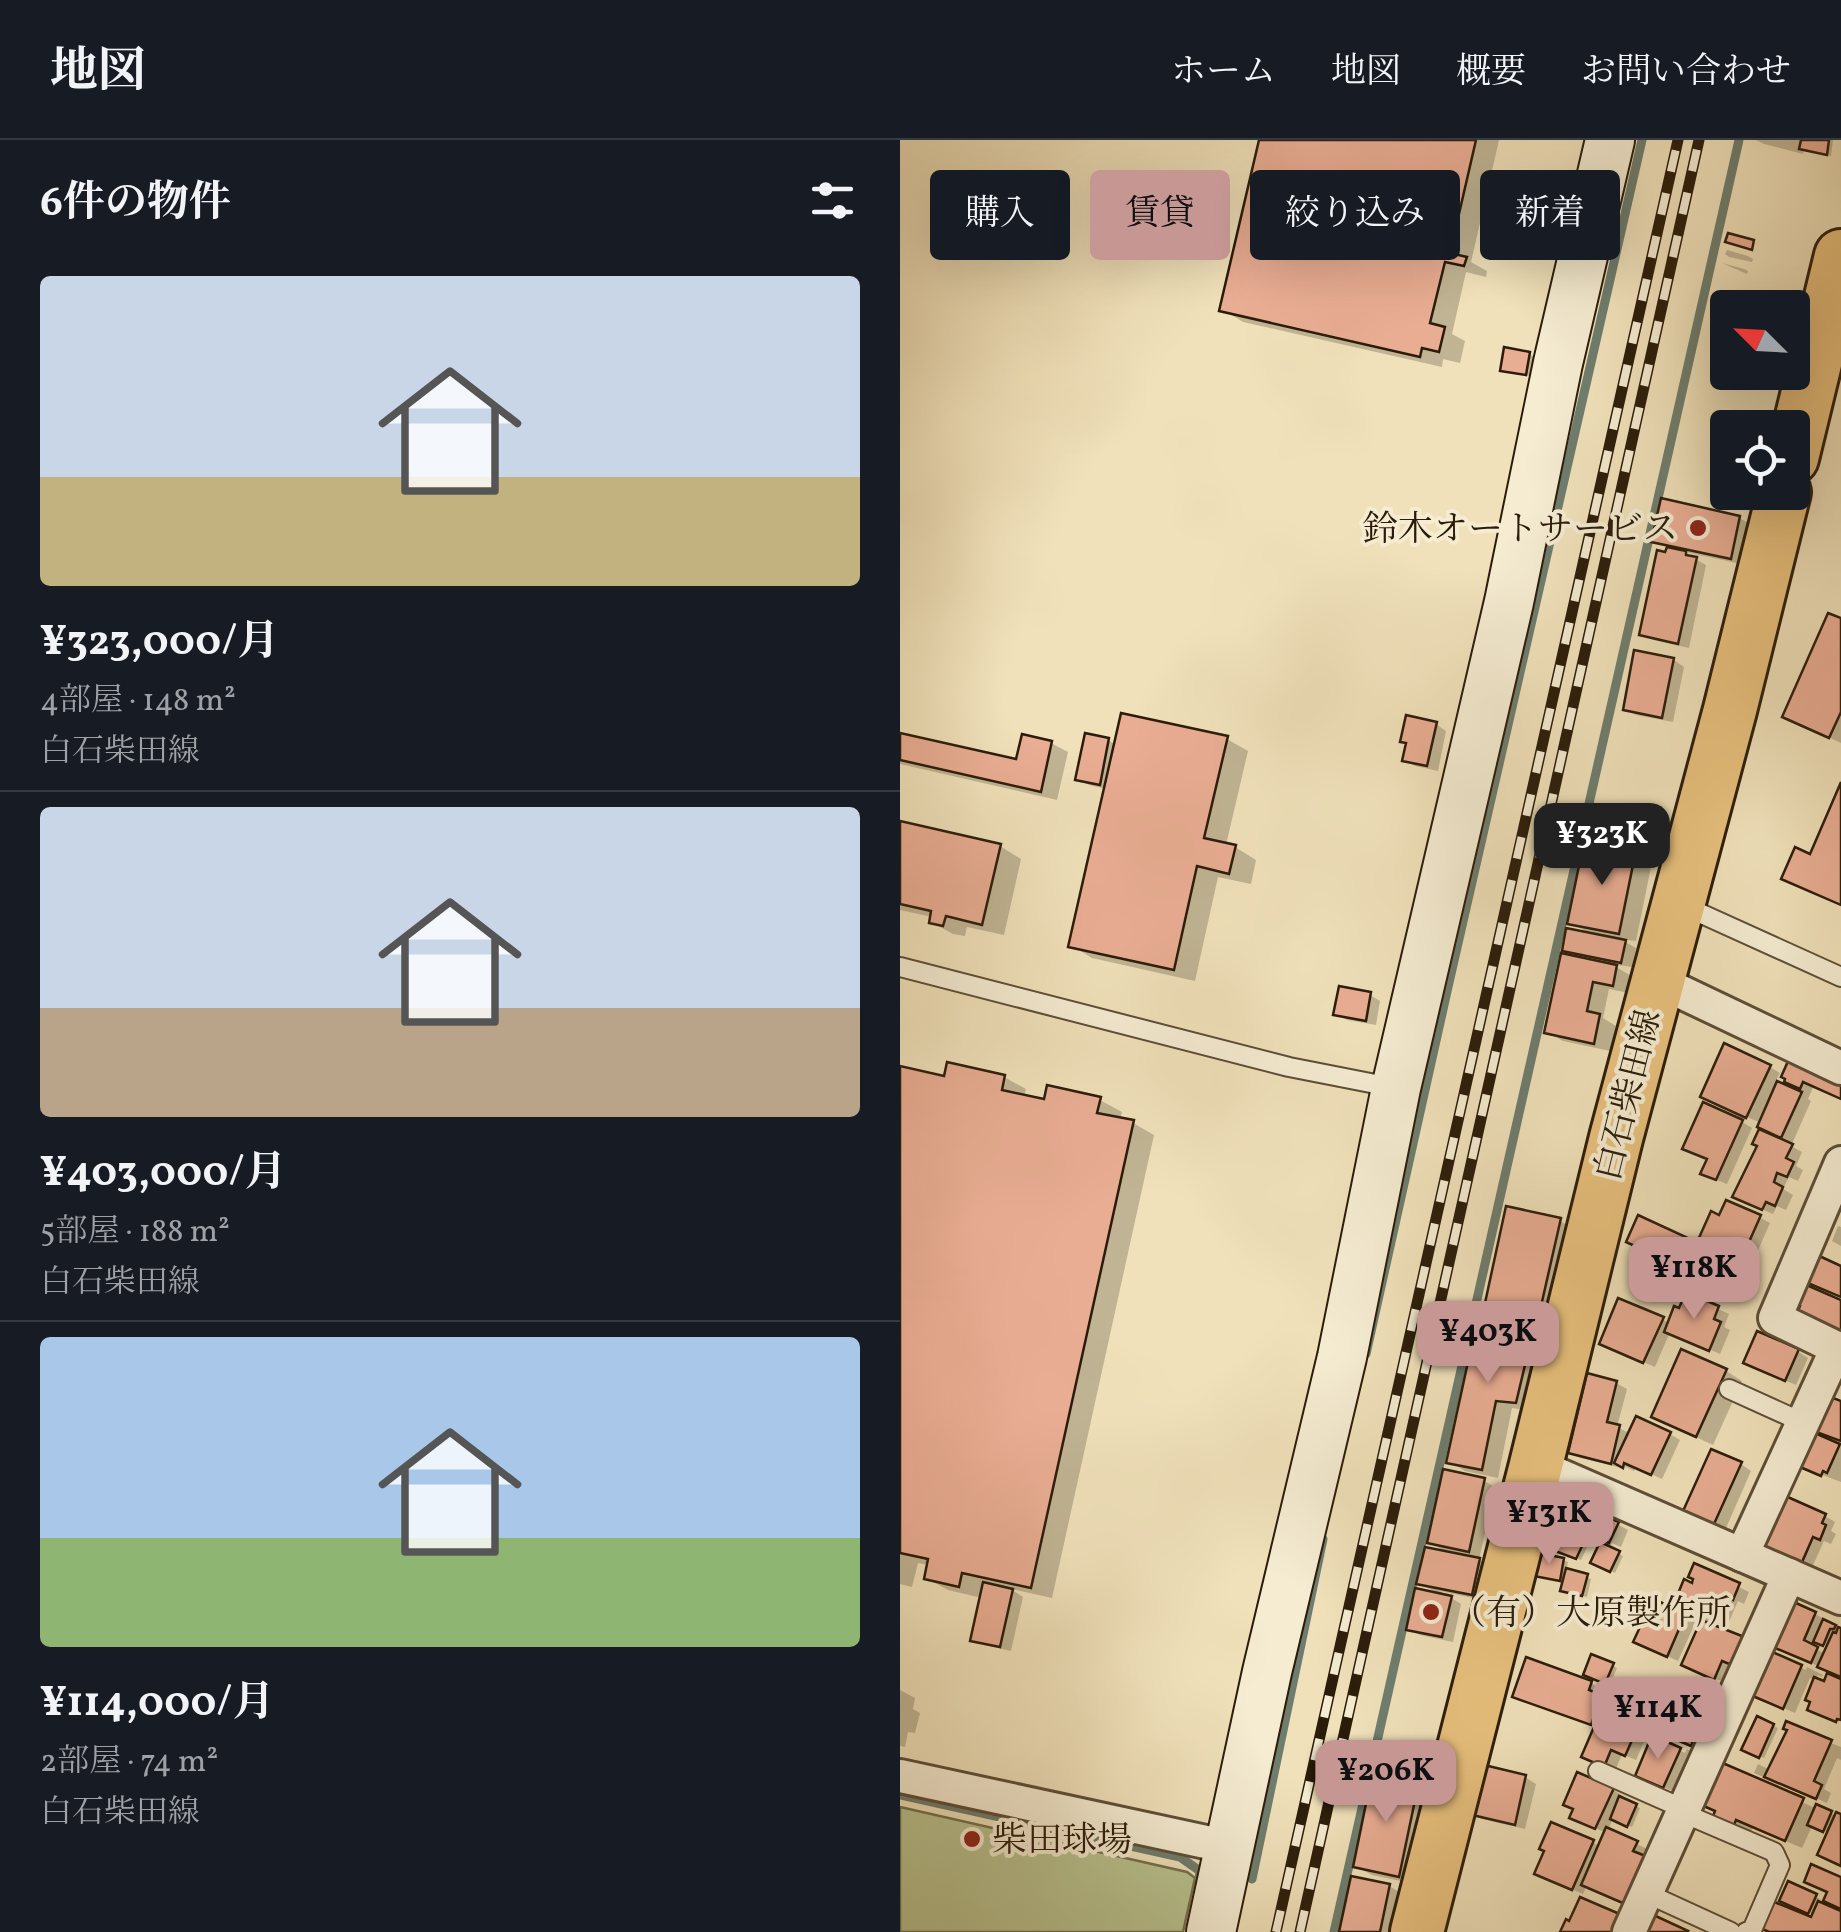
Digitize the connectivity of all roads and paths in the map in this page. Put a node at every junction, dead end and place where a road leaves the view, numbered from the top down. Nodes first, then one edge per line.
1 (1610, 140) edge
2 (1841, 256) edge
3 (1804, 410) edge
4 (1780, 510) edge
5 (1677, 903) junction
6 (900, 967) edge
7 (1841, 978) edge
8 (1656, 980) junction
9 (1841, 1068) edge
10 (1396, 1088) junction
11 (1841, 1163) edge
12 (1839, 1349) edge
13 (1730, 1389) dead end
14 (1804, 1423) junction
15 (1536, 1464) junction
16 (1742, 1554) junction
17 (1789, 1575) junction
18 (1841, 1598) edge
19 (1598, 1771) dead end
20 (900, 1776) edge
21 (1684, 1811) junction
22 (1230, 1847) junction
23 (1646, 1893) junction
24 (1210, 1932) edge
25 (1417, 1932) edge
26 (1628, 1932) edge
27 (1731, 1932) edge
28 (1746, 1932) edge

1 - 10 street
2 - 3 main road
4 - 5 main road, 白石柴田線
5 - 7 lane
5 - 8 main road, 白石柴田線
6 - 10 lane
8 - 9 street
8 - 15 main road, 白石柴田線
10 - 22 street
11 - 12 street
12 - 14 street
13 - 14 lane
14 - 16 street
15 - 16 street
15 - 25 main road, 白石柴田線
16 - 17 street
17 - 18 street
17 - 21 street
19 - 21 lane
20 - 22 street
21 - 23 street
21 - 28 lane
22 - 24 street
23 - 26 street
23 - 27 lane

